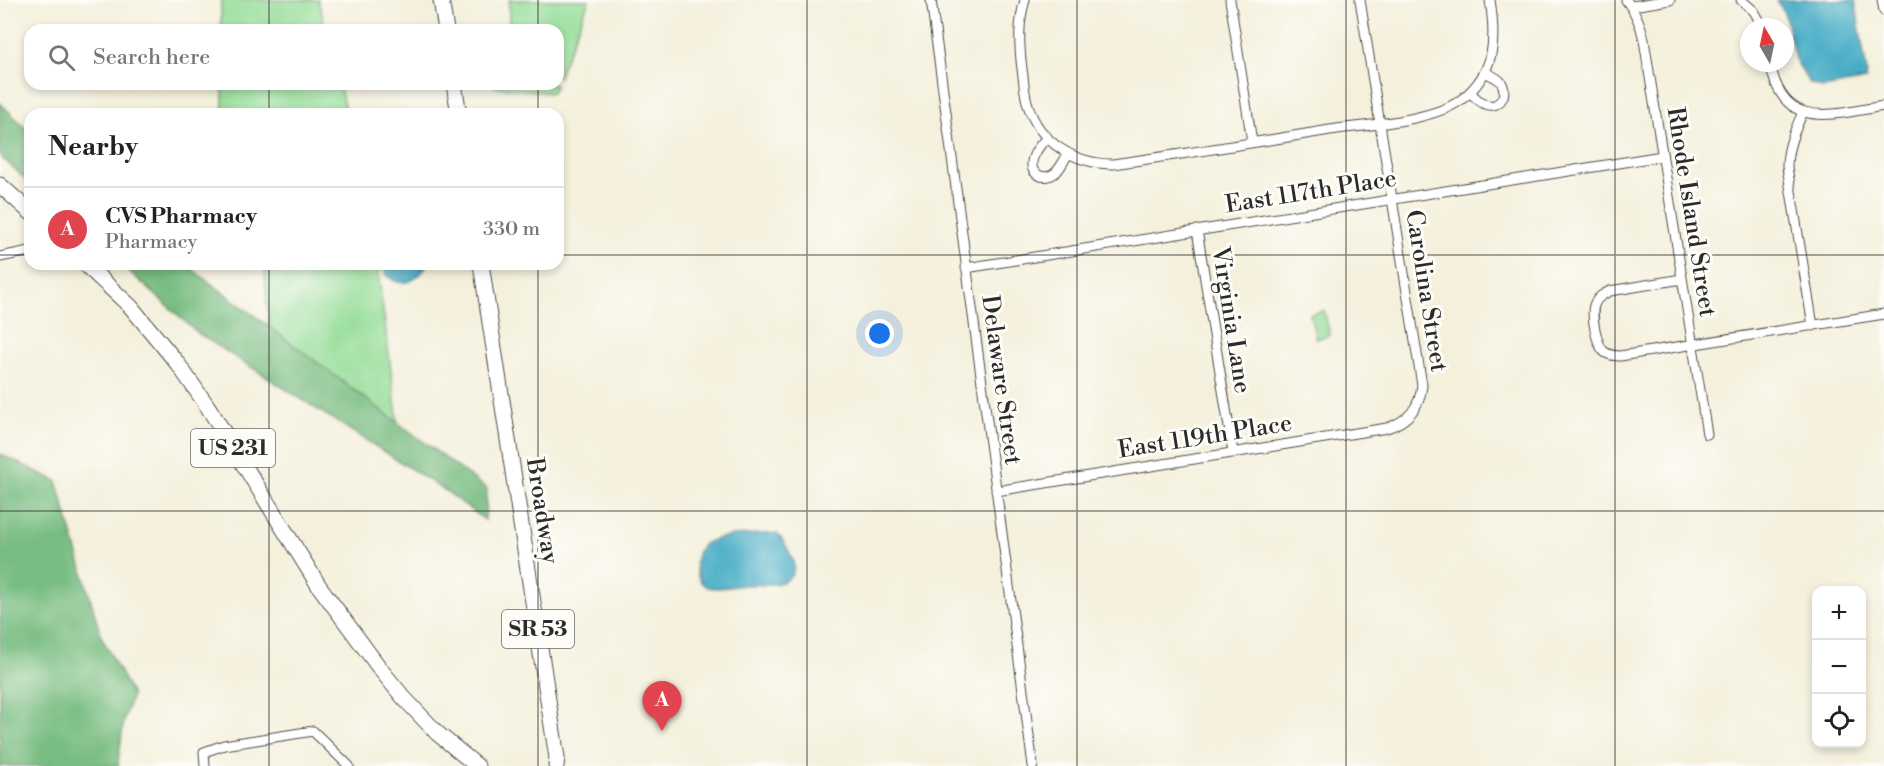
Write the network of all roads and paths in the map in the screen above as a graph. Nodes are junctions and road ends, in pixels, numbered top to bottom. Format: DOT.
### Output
graph roads {
  1 [pos="441,0"];
  2 [pos="931,0"];
  3 [pos="1025,0"];
  4 [pos="1230,0"];
  5 [pos="1360,0"];
  6 [pos="1490,0"];
  7 [pos="1670,0"];
  8 [pos="1741,0"];
  9 [pos="1629,3"];
  10 [pos="1758,18"];
  11 [pos="445,24"];
  12 [pos="1485,72"];
  13 [pos="1772,72"];
  14 [pos="455,90"];
  15 [pos="1470,92"];
  16 [pos="1884,106"];
  17 [pos="458,108"];
  18 [pos="1803,112"];
  19 [pos="1380,123"];
  20 [pos="1047,137"];
  21 [pos="1252,142"];
  22 [pos="1068,154"];
  23 [pos="1662,156"];
  24 [pos="0,184"];
  25 [pos="1391,199"];
  26 [pos="24,206"];
  27 [pos="1197,230"];
  28 [pos="24,251"];
  29 [pos="0,257"];
  30 [pos="966,268"];
  31 [pos="91,270"];
  32 [pos="482,270"];
  33 [pos="1682,279"];
  34 [pos="1884,314"];
  35 [pos="1813,326"];
  36 [pos="1693,345"];
  37 [pos="1414,410"];
  38 [pos="1707,434"];
  39 [pos="1233,452"];
  40 [pos="996,490"];
  41 [pos="206,766"];
  42 [pos="349,766"];
  43 [pos="477,766"];
  44 [pos="556,766"];
  45 [pos="1033,766"];
  1 -- 11 [label="main road"];
  2 -- 30 [label="street, Delaware Street"];
  3 -- 20 [label="street"];
  4 -- 21 [label="street"];
  5 -- 19 [label="street, Carolina Street"];
  6 -- 12 [label="street"];
  7 -- 9 [label="street"];
  8 -- 10 [label="street"];
  9 -- 23 [label="street, Rhode Island Street"];
  12 -- 15 [label="street"];
  12 -- 15 [label="street"];
  13 -- 18 [label="street"];
  14 -- 17 [label="main road"];
  15 -- 19 [label="street"];
  16 -- 18 [label="street"];
  18 -- 35 [label="street"];
  19 -- 21 [label="street"];
  19 -- 25 [label="street, Carolina Street"];
  20 -- 22 [label="street"];
  20 -- 22 [label="street"];
  21 -- 22 [label="street"];
  23 -- 25 [label="street, East 117th Place"];
  23 -- 33 [label="street, Rhode Island Street"];
  24 -- 26 [label="main road"];
  25 -- 27 [label="street, East 117th Place"];
  25 -- 37 [label="street, Carolina Street"];
  27 -- 30 [label="street, East 117th Place"];
  27 -- 39 [label="street, Virginia Lane"];
  28 -- 29 [label="street"];
  30 -- 40 [label="street, Delaware Street"];
  31 -- 43 [label="main road, US 231"];
  32 -- 44 [label="main road, Broadway / SR 53"];
  33 -- 36 [label="street, Rhode Island Street"];
  33 -- 36 [label="street"];
  34 -- 35 [label="street"];
  35 -- 36 [label="street"];
  36 -- 38 [label="street, Rhode Island Street"];
  37 -- 39 [label="street, East 119th Place"];
  39 -- 40 [label="street, East 119th Place"];
  40 -- 45 [label="street, Delaware Street"];
  41 -- 42 [label="street"];
}
